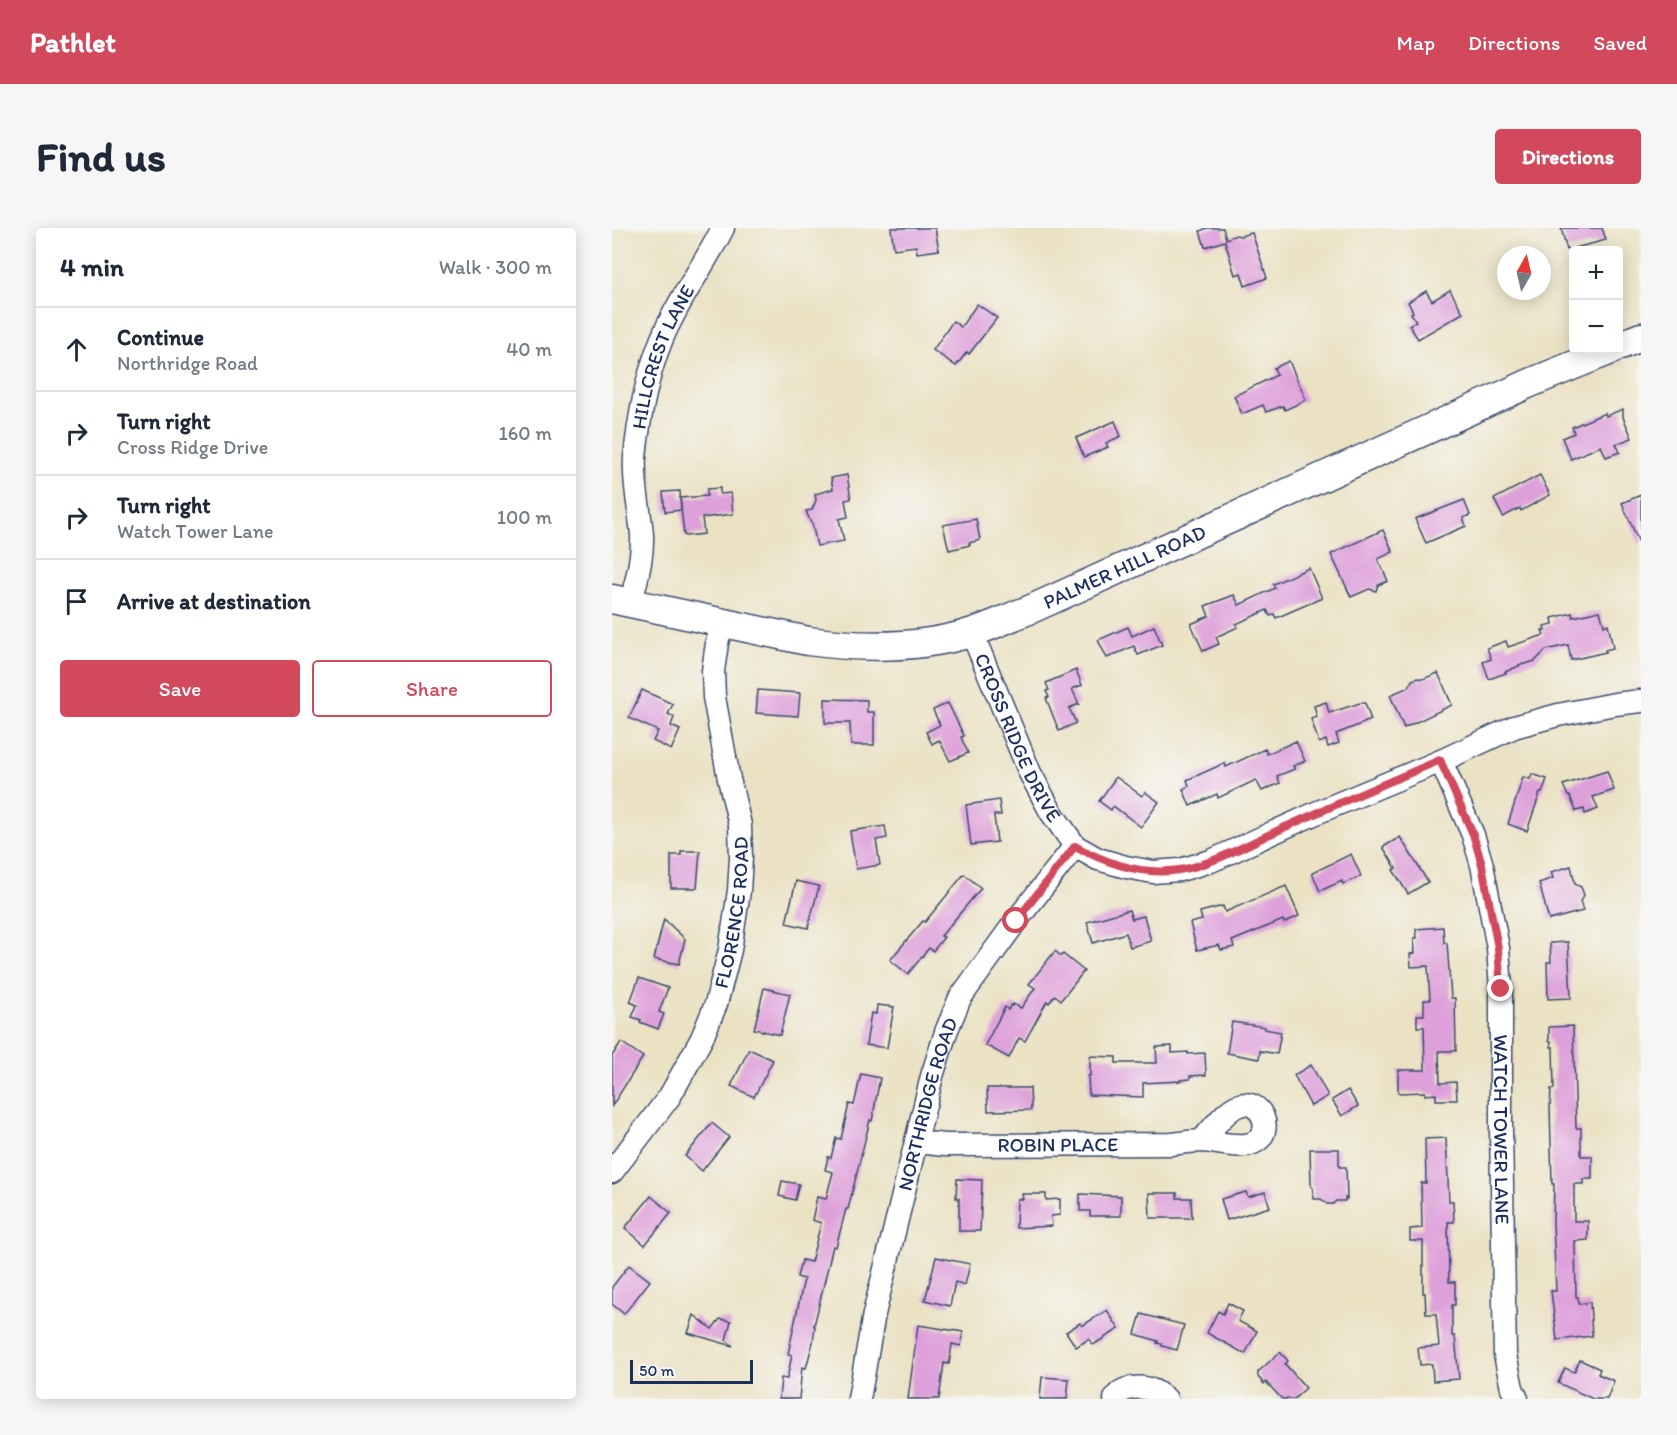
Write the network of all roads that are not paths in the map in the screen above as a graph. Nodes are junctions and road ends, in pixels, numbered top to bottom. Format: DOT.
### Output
graph roads {
  1 [pos="723,228"];
  2 [pos="1601,354"];
  3 [pos="622,601"];
  4 [pos="722,623"];
  5 [pos="972,633"];
  6 [pos="1641,701"];
  7 [pos="1440,760"];
  8 [pos="1075,846"];
  9 [pos="1201,1141"];
  10 [pos="916,1142"];
  11 [pos="612,1172"];
  12 [pos="859,1399"];
  13 [pos="1115,1399"];
  14 [pos="1166,1399"];
  15 [pos="1517,1399"];
  1 -- 3 [label="street, HILLCREST LANE"];
  2 -- 5 [label="main road, PALMER HILL ROAD"];
  3 -- 4 [label="main road, PALMER HILL ROAD"];
  4 -- 5 [label="main road, PALMER HILL ROAD"];
  4 -- 11 [label="street, FLORENCE ROAD"];
  5 -- 8 [label="street, CROSS RIDGE DRIVE"];
  6 -- 7 [label="street, CROSS RIDGE DRIVE"];
  7 -- 8 [label="street, CROSS RIDGE DRIVE"];
  7 -- 15 [label="street, WATCH TOWER LANE"];
  8 -- 10 [label="street, NORTHRIDGE ROAD"];
  9 -- 10 [label="street, ROBIN PLACE"];
  10 -- 12 [label="street, NORTHRIDGE ROAD"];
  13 -- 14 [label="street"];
}
